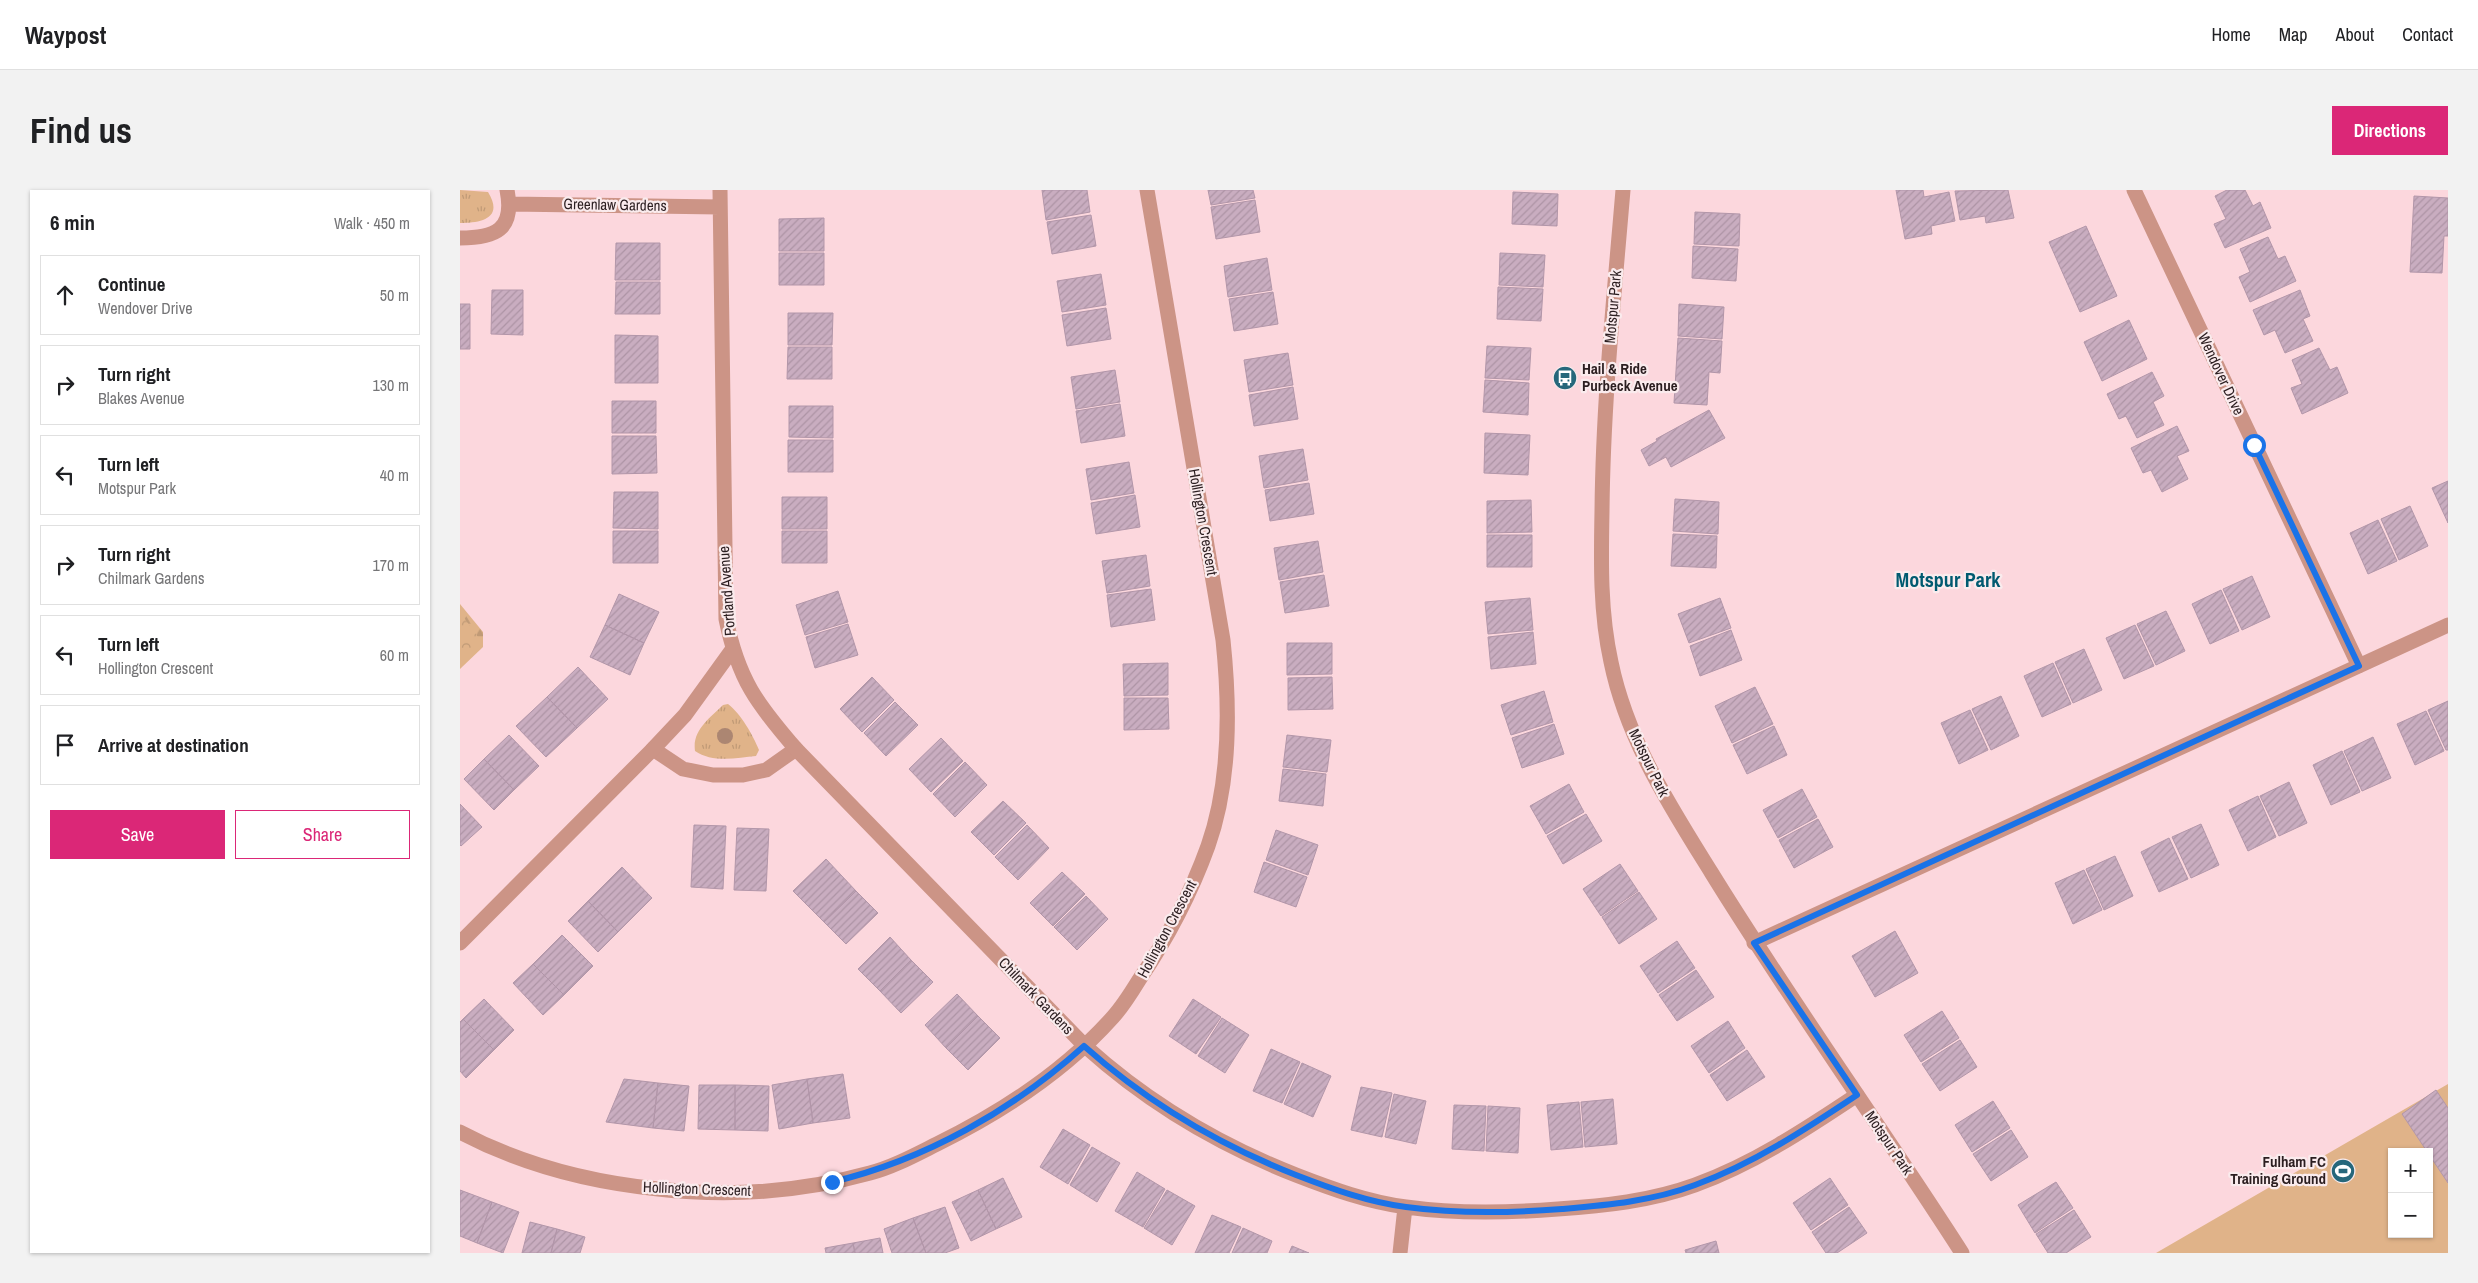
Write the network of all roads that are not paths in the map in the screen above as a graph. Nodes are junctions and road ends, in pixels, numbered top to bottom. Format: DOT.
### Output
graph roads {
  1 [pos="720,190"];
  2 [pos="1147,190"];
  3 [pos="1623,190"];
  4 [pos="2134,190"];
  5 [pos="508,197"];
  6 [pos="720,207"];
  7 [pos="460,238"];
  8 [pos="2448,625"];
  9 [pos="732,650"];
  10 [pos="2359,666"];
  11 [pos="796,749"];
  12 [pos="653,750"];
  13 [pos="460,943"];
  14 [pos="1754,943"];
  15 [pos="1084,1046"];
  16 [pos="1857,1095"];
  17 [pos="460,1132"];
  18 [pos="1405,1207"];
  19 [pos="1400,1253"];
  20 [pos="1962,1253"];
  1 -- 6 [label="street, Portland Avenue"];
  2 -- 15 [label="street, Hollington Crescent"];
  3 -- 14 [label="street, Motspur Park"];
  4 -- 10 [label="street, Wendover Drive"];
  5 -- 6 [label="street, Greenlaw Gardens"];
  5 -- 7 [label="street, Greenlaw Gardens"];
  6 -- 9 [label="street, Portland Avenue"];
  8 -- 10 [label="street"];
  9 -- 11 [label="street, Chilmark Gardens"];
  9 -- 12 [label="street, Portland Avenue"];
  10 -- 14 [label="street"];
  11 -- 12 [label="street"];
  11 -- 15 [label="street, Chilmark Gardens"];
  12 -- 13 [label="street, Portland Avenue"];
  14 -- 16 [label="street, Motspur Park"];
  15 -- 17 [label="street, Hollington Crescent"];
  15 -- 18 [label="street, Chilmark Gardens"];
  16 -- 18 [label="street, Chilmark Gardens"];
  16 -- 20 [label="street, Motspur Park"];
  18 -- 19 [label="street"];
}
